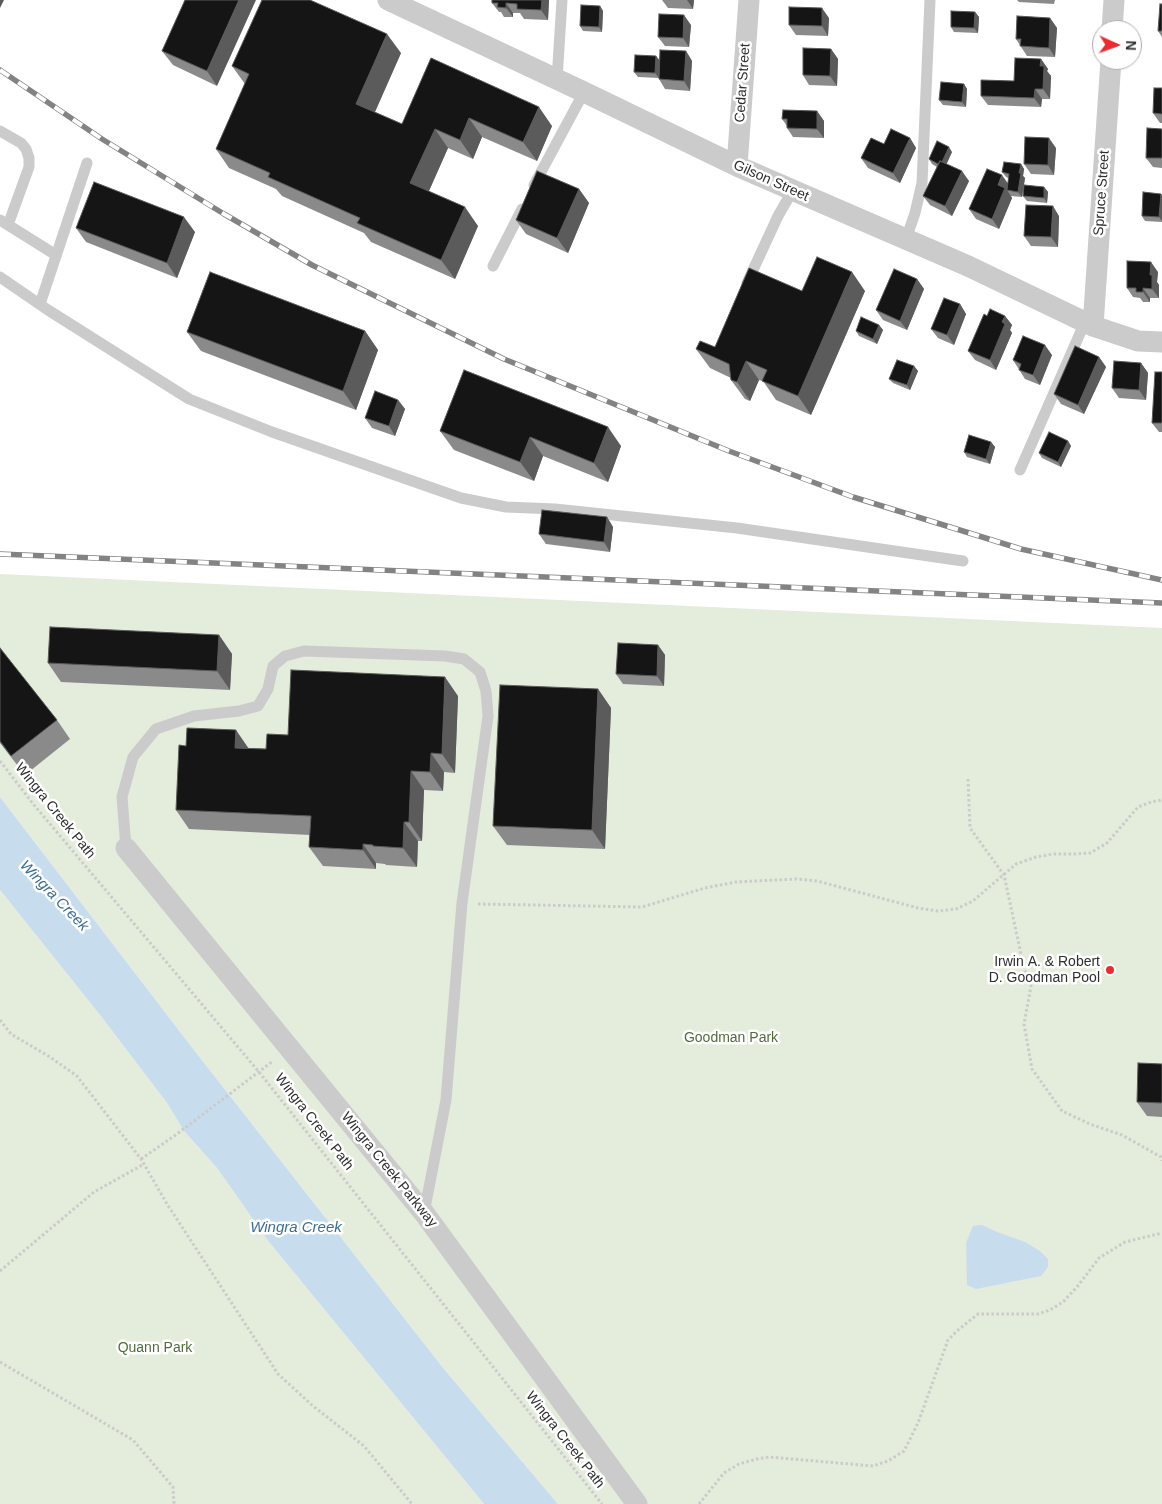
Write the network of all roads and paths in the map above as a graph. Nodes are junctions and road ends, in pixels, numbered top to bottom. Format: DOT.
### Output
graph roads {
  1 [pos="388,0"];
  2 [pos="562,0"];
  3 [pos="749,0"];
  4 [pos="930,0"];
  5 [pos="1114,0"];
  6 [pos="1113,20"];
  7 [pos="1110,70"];
  8 [pos="557,80"];
  9 [pos="584,92"];
  10 [pos="0,130"];
  11 [pos="87,163"];
  12 [pos="737,166"];
  13 [pos="793,190"];
  14 [pos="4,222"];
  15 [pos="906,239"];
  16 [pos="56,255"];
  17 [pos="494,266"];
  18 [pos="0,277"];
  19 [pos="742,294"];
  20 [pos="40,304"];
  21 [pos="1089,324"];
  22 [pos="1162,342"];
  23 [pos="1020,470"];
  24 [pos="963,561"];
  25 [pos="0,761"];
  26 [pos="968,779"];
  27 [pos="1162,800"];
  28 [pos="126,848"];
  29 [pos="1004,875"];
  30 [pos="462,903"];
  31 [pos="0,1020"];
  32 [pos="290,1049"];
  33 [pos="259,1072"];
  34 [pos="141,1159"];
  35 [pos="1162,1161"];
  36 [pos="144,1164"];
  37 [pos="424,1213"];
  38 [pos="1162,1233"];
  39 [pos="0,1271"];
  40 [pos="0,1362"];
  41 [pos="174,1504"];
  42 [pos="412,1504"];
  43 [pos="602,1504"];
  44 [pos="637,1504"];
  45 [pos="699,1504"];
  1 -- 8 [label="street, Gilson Street"];
  2 -- 8 [label="lane"];
  3 -- 12 [label="street, Cedar Street"];
  4 -- 15 [label="lane"];
  5 -- 6 [label="street"];
  7 -- 21 [label="street, Spruce Street"];
  8 -- 9 [label="street, Gilson Street"];
  9 -- 12 [label="street, Gilson Street"];
  9 -- 17 [label="lane"];
  10 -- 14 [label="lane"];
  11 -- 16 [label="lane"];
  12 -- 13 [label="street, Gilson Street"];
  13 -- 15 [label="street, Gilson Street"];
  13 -- 19 [label="lane"];
  14 -- 16 [label="lane"];
  15 -- 21 [label="street, Gilson Street"];
  16 -- 20 [label="lane"];
  18 -- 20 [label="lane"];
  20 -- 24 [label="lane"];
  21 -- 22 [label="street, Gilson Street"];
  21 -- 23 [label="lane"];
  25 -- 33 [label="path, Wingra Creek Path"];
  26 -- 29 [label="path"];
  27 -- 29 [label="path"];
  28 -- 30 [label="lane"];
  28 -- 32 [label="street, Wingra Creek Parkway"];
  29 -- 30 [label="path"];
  29 -- 35 [label="path"];
  30 -- 37 [label="lane"];
  31 -- 34 [label="path"];
  32 -- 33 [label="path"];
  32 -- 37 [label="street, Wingra Creek Parkway"];
  33 -- 34 [label="path"];
  33 -- 43 [label="path, Wingra Creek Path"];
  34 -- 36 [label="path"];
  36 -- 39 [label="path"];
  36 -- 42 [label="path"];
  37 -- 44 [label="street, Wingra Creek Parkway"];
  38 -- 45 [label="path"];
  40 -- 41 [label="path"];
}
